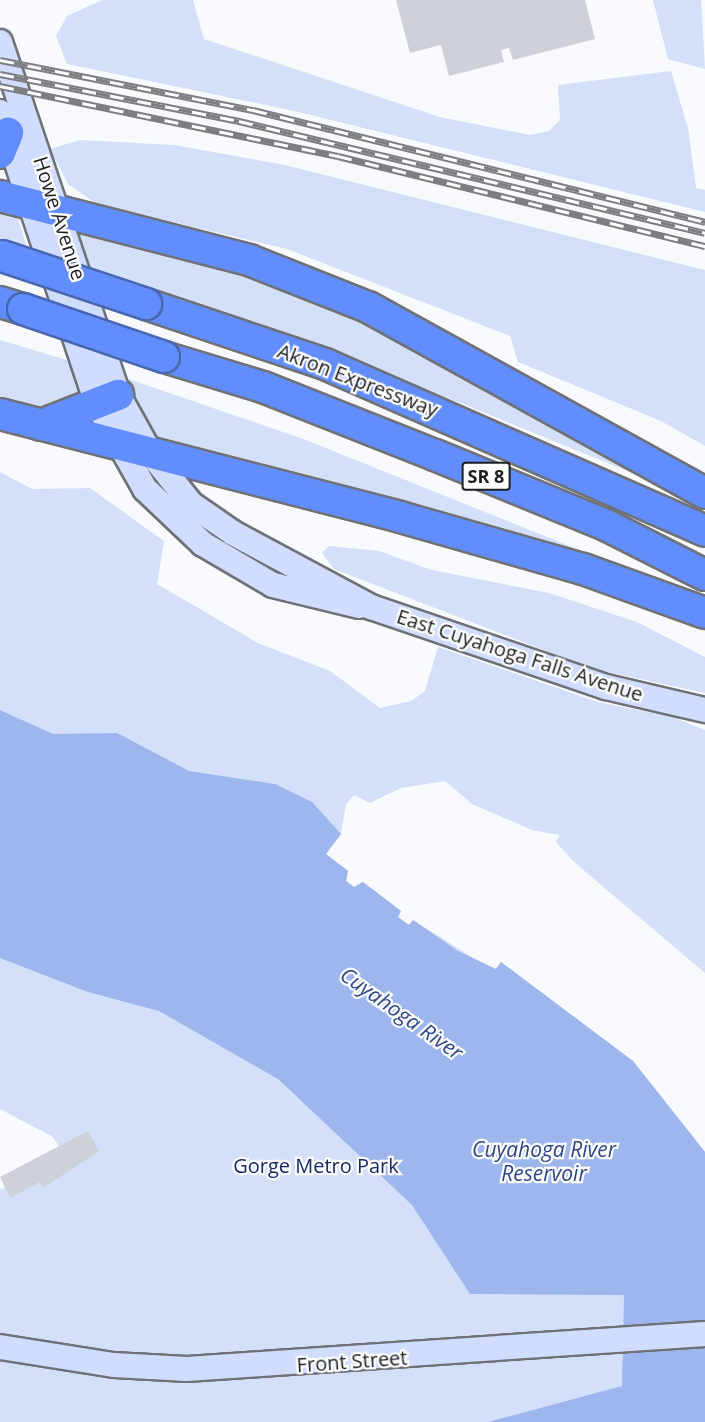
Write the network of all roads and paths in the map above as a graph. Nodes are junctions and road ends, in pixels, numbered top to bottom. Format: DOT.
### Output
graph roads {
  1 [pos="0,42"];
  2 [pos="3,133"];
  3 [pos="0,196"];
  4 [pos="46,208"];
  5 [pos="1,256"];
  6 [pos="12,305"];
  7 [pos="107,399"];
  8 [pos="0,414"];
  9 [pos="41,425"];
  10 [pos="135,445"];
  11 [pos="705,493"];
  12 [pos="705,531"];
  13 [pos="705,574"];
  14 [pos="370,607"];
  15 [pos="705,613"];
  16 [pos="705,710"];
  17 [pos="705,1334"];
  18 [pos="0,1347"];
  1 -- 4 [label="street, Howe Avenue"];
  2 -- 4 [label="street, Howe Avenue"];
  3 -- 4 [label="highway"];
  4 -- 7 [label="street, Howe Avenue"];
  4 -- 11 [label="highway"];
  5 -- 12 [label="highway, Akron Expressway / SR 8, bridge"];
  6 -- 13 [label="highway, Akron Expressway / SR 8, bridge"];
  7 -- 9 [label="highway"];
  7 -- 10 [label="street, Howe Avenue"];
  8 -- 9 [label="highway"];
  9 -- 10 [label="highway"];
  10 -- 14 [label="street, East Cuyahoga Falls Avenue"];
  10 -- 14 [label="street, East Cuyahoga Falls Avenue"];
  10 -- 15 [label="highway"];
  14 -- 16 [label="street, East Cuyahoga Falls Avenue"];
  17 -- 18 [label="street, Front Street"];
}
